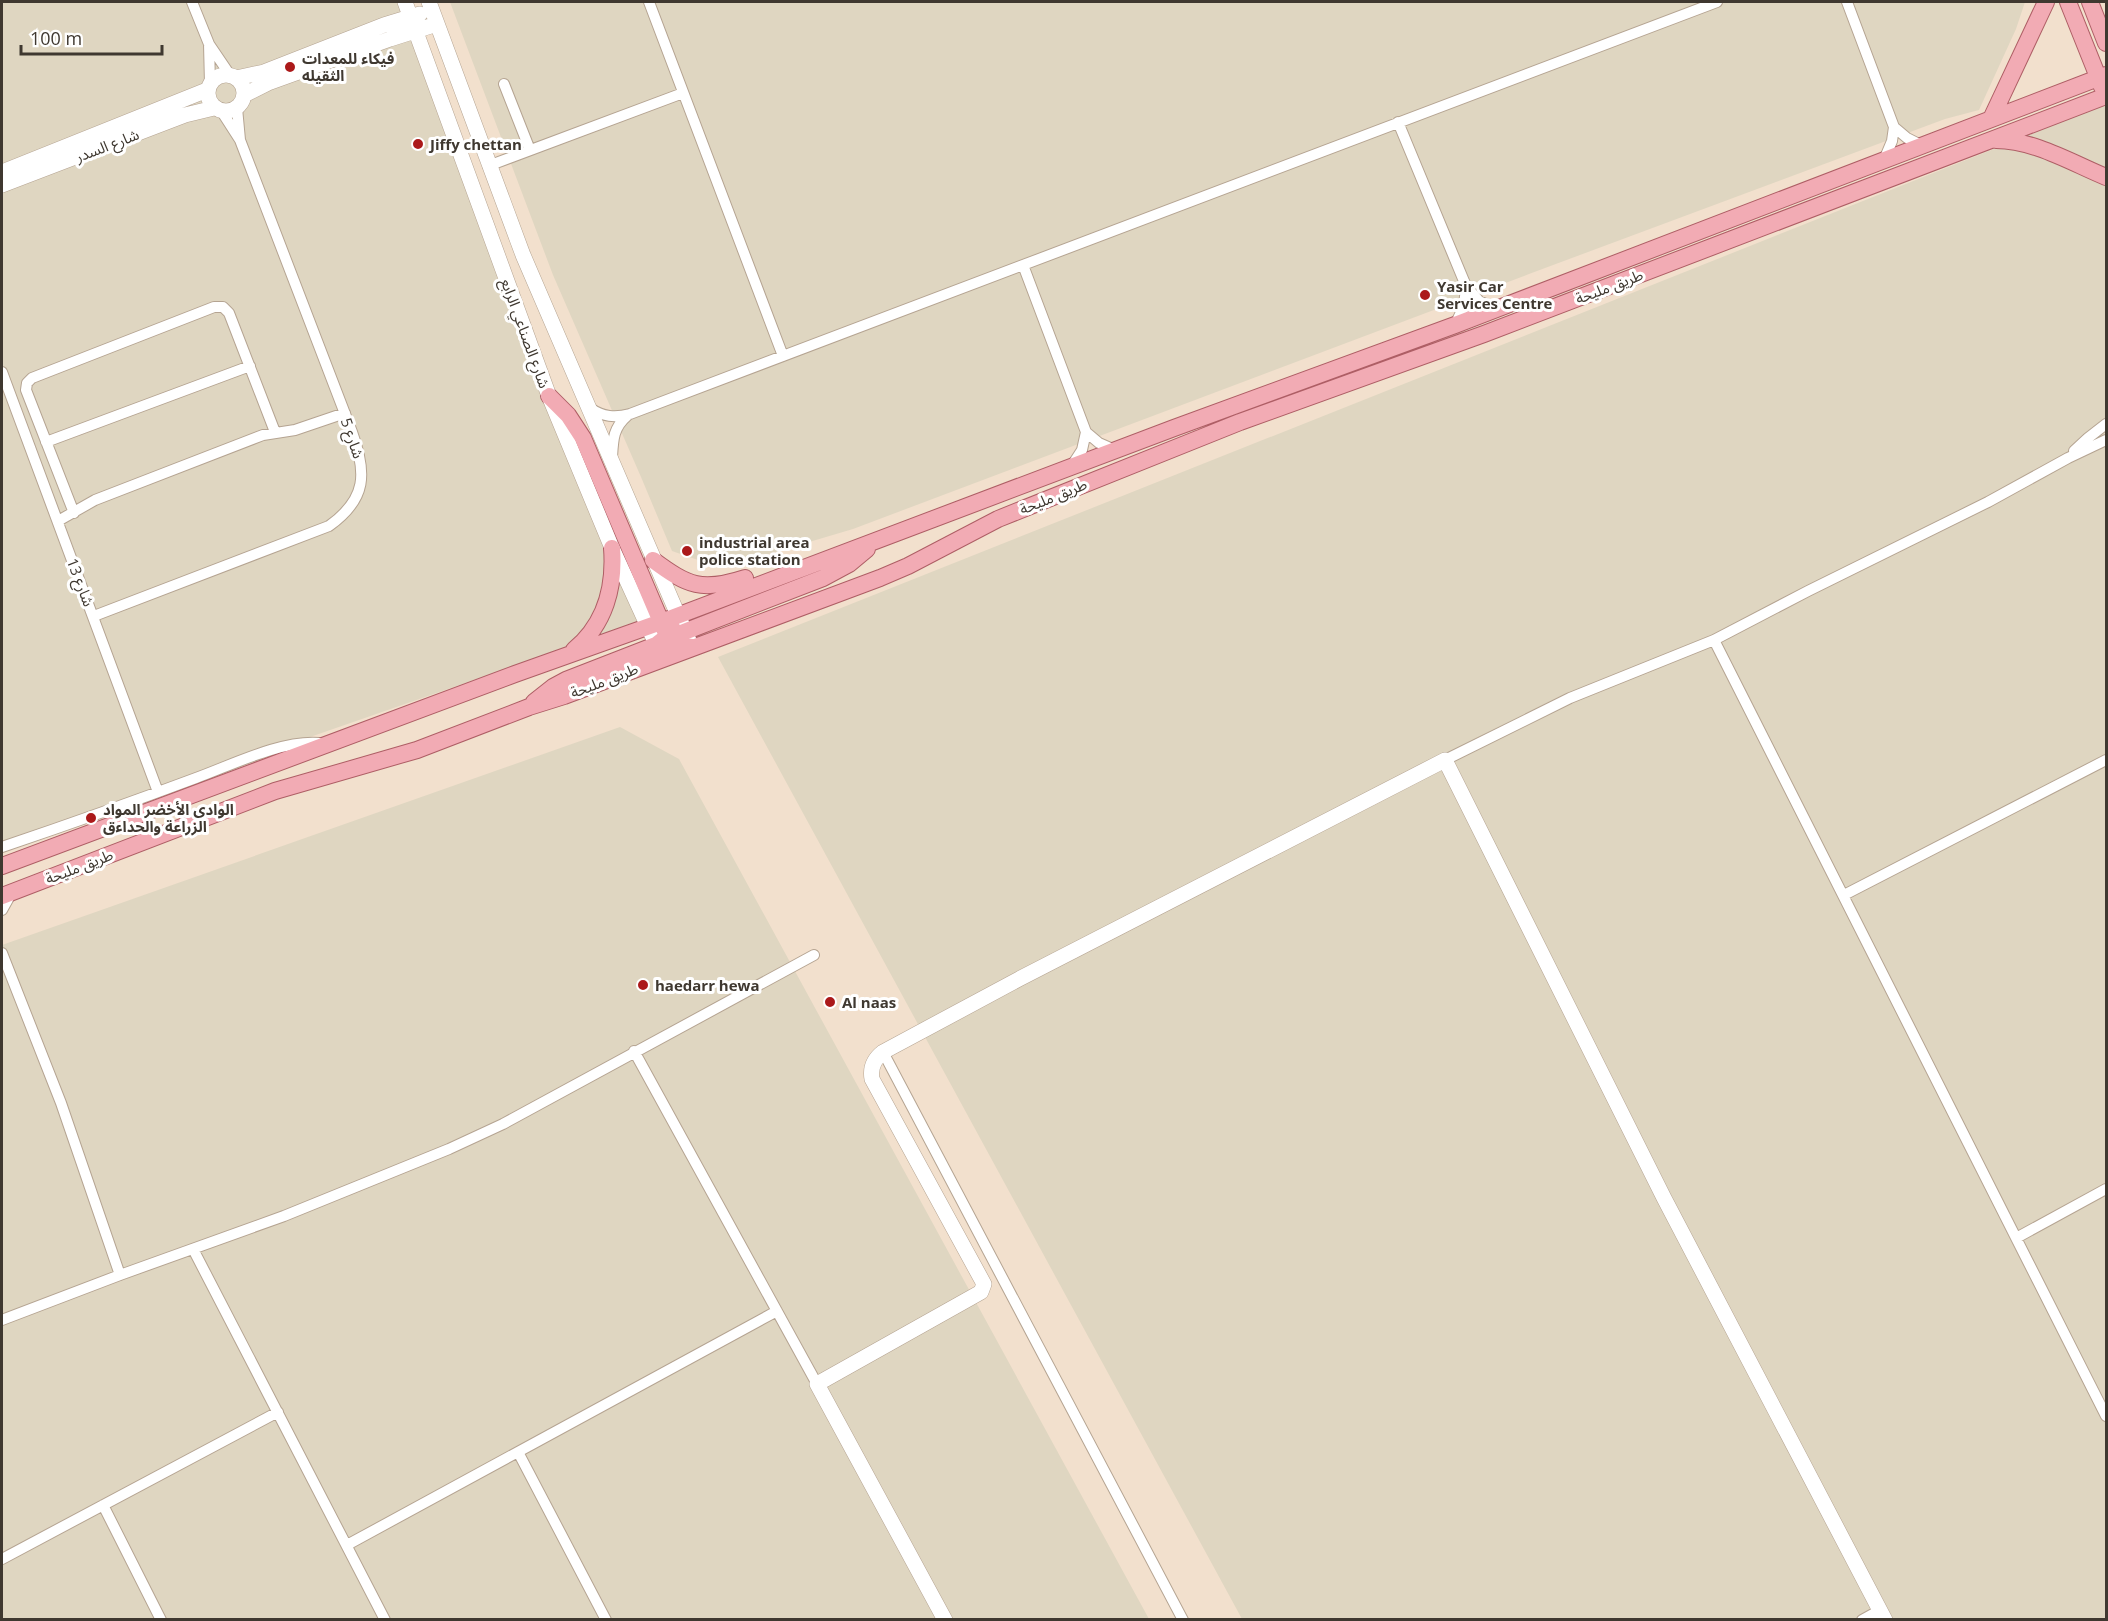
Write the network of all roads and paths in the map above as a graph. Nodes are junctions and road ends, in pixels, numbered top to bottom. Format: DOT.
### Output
graph roads {
  1 [pos="192,2"];
  2 [pos="397,2"];
  3 [pos="405,2"];
  4 [pos="649,2"];
  5 [pos="1718,2"];
  6 [pos="1846,2"];
  7 [pos="2046,2"];
  8 [pos="2068,2"];
  9 [pos="2090,2"];
  10 [pos="432,12"];
  11 [pos="413,24"];
  12 [pos="384,26"];
  13 [pos="2106,43"];
  14 [pos="209,44"];
  15 [pos="233,76"];
  16 [pos="2102,76"];
  17 [pos="504,84"];
  18 [pos="208,87"];
  19 [pos="683,93"];
  20 [pos="2106,97"];
  21 [pos="241,101"];
  22 [pos="218,110"];
  23 [pos="1991,119"];
  24 [pos="1398,122"];
  25 [pos="1894,127"];
  26 [pos="240,140"];
  27 [pos="1986,141"];
  28 [pos="1923,146"];
  29 [pos="530,150"];
  30 [pos="1883,161"];
  31 [pos="488,166"];
  32 [pos="2,172"];
  33 [pos="2106,177"];
  34 [pos="2,185"];
  35 [pos="1784,198"];
  36 [pos="1777,222"];
  37 [pos="1023,265"];
  38 [pos="1466,286"];
  39 [pos="1496,309"];
  40 [pos="1455,325"];
  41 [pos="783,356"];
  42 [pos="250,366"];
  43 [pos="2,372"];
  44 [pos="549,396"];
  45 [pos="590,408"];
  46 [pos="345,413"];
  47 [pos="630,414"];
  48 [pos="2106,424"];
  49 [pos="275,432"];
  50 [pos="1086,432"];
  51 [pos="2106,440"];
  52 [pos="46,442"];
  53 [pos="1115,450"];
  54 [pos="2068,458"];
  55 [pos="612,460"];
  56 [pos="1071,466"];
  57 [pos="74,513"];
  58 [pos="58,521"];
  59 [pos="879,539"];
  60 [pos="612,548"];
  61 [pos="652,560"];
  62 [pos="784,574"];
  63 [pos="677,615"];
  64 [pos="94,616"];
  65 [pos="669,640"];
  66 [pos="1714,640"];
  67 [pos="568,655"];
  68 [pos="328,744"];
  69 [pos="1445,760"];
  70 [pos="2106,760"];
  71 [pos="158,792"];
  72 [pos="2,847"];
  73 [pos="2,866"];
  74 [pos="7,894"];
  75 [pos="1844,895"];
  76 [pos="2,910"];
  77 [pos="2,953"];
  78 [pos="814,955"];
  79 [pos="634,1052"];
  80 [pos="883,1052"];
  81 [pos="2106,1189"];
  82 [pos="2018,1237"];
  83 [pos="193,1249"];
  84 [pos="120,1275"];
  85 [pos="777,1311"];
  86 [pos="2,1320"];
  87 [pos="816,1384"];
  88 [pos="278,1412"];
  89 [pos="2106,1416"];
  90 [pos="518,1452"];
  91 [pos="103,1505"];
  92 [pos="347,1545"];
  93 [pos="2,1559"];
  94 [pos="1882,1615"];
  95 [pos="161,1620"];
  96 [pos="385,1620"];
  97 [pos="606,1620"];
  98 [pos="945,1620"];
  99 [pos="1183,1620"];
  100 [pos="1862,1620"];
  1 -- 14 [label="street"];
  2 -- 12 [label="main road"];
  3 -- 11 [label="main road, شارع الصناعي الرابع"];
  4 -- 19 [label="street"];
  5 -- 24 [label="street"];
  6 -- 25 [label="street"];
  7 -- 23 [label="main road"];
  8 -- 16 [label="main road"];
  9 -- 13 [label="main road"];
  10 -- 11 [label="main road"];
  10 -- 31 [label="main road, شارع الصناعي الرابع"];
  11 -- 12 [label="main road"];
  11 -- 21 [label="main road"];
  11 -- 44 [label="main road, شارع الصناعي الرابع"];
  12 -- 15 [label="main road"];
  14 -- 15 [label="street"];
  14 -- 18 [label="street"];
  15 -- 18 [label="main road"];
  15 -- 21 [label="main road"];
  16 -- 20 [label="main road"];
  16 -- 23 [label="main road, طريق مليحة"];
  17 -- 29 [label="street"];
  18 -- 22 [label="main road"];
  18 -- 32 [label="main road, شارع السدر"];
  19 -- 29 [label="street"];
  19 -- 41 [label="street"];
  20 -- 27 [label="main road, طريق مليحة"];
  21 -- 22 [label="main road"];
  21 -- 26 [label="street, شارع 5"];
  22 -- 26 [label="street, شارع 5"];
  22 -- 34 [label="main road, شارع السدر"];
  23 -- 28 [label="main road, طريق مليحة"];
  24 -- 37 [label="street"];
  24 -- 38 [label="street"];
  25 -- 28 [label="street"];
  25 -- 30 [label="street"];
  26 -- 46 [label="street, شارع 5"];
  27 -- 33 [label="main road"];
  27 -- 36 [label="main road, طريق مليحة"];
  28 -- 30 [label="main road, طريق مليحة"];
  29 -- 31 [label="street"];
  30 -- 35 [label="main road, طريق مليحة"];
  31 -- 45 [label="main road, شارع الصناعي الرابع"];
  35 -- 36 [label="main road"];
  35 -- 39 [label="main road, طريق مليحة"];
  36 -- 65 [label="main road, طريق مليحة"];
  37 -- 41 [label="street"];
  37 -- 50 [label="street"];
  38 -- 39 [label="street"];
  38 -- 40 [label="street"];
  39 -- 40 [label="main road, طريق مليحة"];
  40 -- 53 [label="main road, طريق مليحة"];
  41 -- 47 [label="street"];
  42 -- 49 [label="street"];
  42 -- 52 [label="street"];
  42 -- 52 [label="street"];
  43 -- 58 [label="street, شارع 13"];
  44 -- 60 [label="main road, شارع الصناعي الرابع"];
  44 -- 65 [label="main road"];
  45 -- 47 [label="street"];
  45 -- 55 [label="main road, شارع الصناعي الرابع"];
  46 -- 49 [label="street"];
  46 -- 64 [label="street, شارع 5"];
  47 -- 55 [label="street"];
  48 -- 54 [label="street"];
  49 -- 57 [label="street"];
  50 -- 53 [label="street"];
  50 -- 56 [label="street"];
  51 -- 54 [label="street"];
  52 -- 57 [label="street"];
  53 -- 56 [label="main road, طريق مليحة"];
  54 -- 66 [label="street"];
  55 -- 61 [label="main road, شارع الصناعي الرابع"];
  56 -- 59 [label="main road, طريق مليحة"];
  57 -- 58 [label="street"];
  58 -- 64 [label="street, شارع 13"];
  59 -- 62 [label="main road, طريق مليحة"];
  59 -- 65 [label="main road"];
  60 -- 65 [label="main road, شارع الصناعي الرابع"];
  60 -- 67 [label="main road"];
  61 -- 62 [label="main road"];
  61 -- 63 [label="main road, شارع الصناعي الرابع"];
  62 -- 63 [label="main road, طريق مليحة"];
  63 -- 65 [label="main road, طريق مليحة"];
  64 -- 71 [label="street, شارع 13"];
  65 -- 67 [label="main road, طريق مليحة"];
  65 -- 74 [label="main road, طريق مليحة"];
  66 -- 69 [label="street"];
  66 -- 75 [label="street"];
  67 -- 68 [label="main road, طريق مليحة"];
  68 -- 71 [label="street"];
  68 -- 73 [label="main road, طريق مليحة"];
  69 -- 80 [label="main road"];
  69 -- 94 [label="main road"];
  70 -- 75 [label="street"];
  71 -- 72 [label="street"];
  74 -- 76 [label="street"];
  75 -- 82 [label="street"];
  77 -- 84 [label="street"];
  78 -- 79 [label="street"];
  79 -- 83 [label="street"];
  79 -- 85 [label="street"];
  80 -- 87 [label="main road"];
  80 -- 99 [label="street"];
  81 -- 82 [label="street"];
  82 -- 89 [label="street"];
  83 -- 84 [label="street"];
  83 -- 88 [label="street"];
  84 -- 86 [label="street"];
  85 -- 87 [label="street"];
  85 -- 90 [label="street"];
  87 -- 98 [label="main road"];
  88 -- 91 [label="street"];
  88 -- 92 [label="street"];
  90 -- 92 [label="street"];
  90 -- 97 [label="street"];
  91 -- 93 [label="street"];
  91 -- 95 [label="street"];
  92 -- 96 [label="street"];
  94 -- 100 [label="street"];
}
